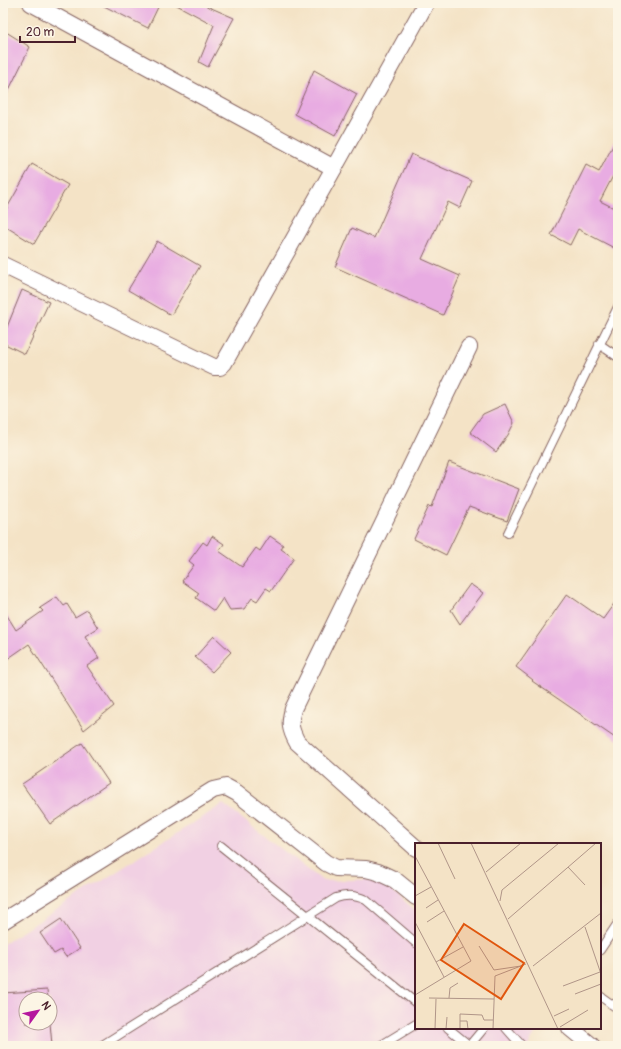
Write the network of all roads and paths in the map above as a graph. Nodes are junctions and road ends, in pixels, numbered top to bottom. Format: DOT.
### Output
graph roads {
  1 [pos="31,3"];
  2 [pos="426,3"];
  3 [pos="334,168"];
  4 [pos="3,266"];
  5 [pos="618,307"];
  6 [pos="599,344"];
  7 [pos="469,347"];
  8 [pos="618,357"];
  9 [pos="508,533"];
  10 [pos="220,846"];
  11 [pos="415,847"];
  12 [pos="415,896"];
  13 [pos="307,916"];
  14 [pos="3,921"];
  15 [pos="618,923"];
  16 [pos="415,941"];
  17 [pos="601,948"];
  18 [pos="601,997"];
  19 [pos="415,1002"];
  20 [pos="618,1007"];
  21 [pos="415,1025"];
  22 [pos="449,1029"];
  23 [pos="483,1029"];
  24 [pos="507,1029"];
  25 [pos="571,1029"];
  26 [pos="101,1046"];
  27 [pos="380,1046"];
  28 [pos="470,1046"];
  29 [pos="522,1046"];
  30 [pos="592,1046"];
  1 -- 3 [label="street"];
  2 -- 3 [label="street"];
  3 -- 4 [label="street"];
  5 -- 6 [label="lane"];
  6 -- 8 [label="lane"];
  6 -- 9 [label="lane"];
  7 -- 11 [label="street"];
  10 -- 13 [label="lane"];
  12 -- 14 [label="street"];
  13 -- 16 [label="lane"];
  13 -- 19 [label="lane"];
  13 -- 26 [label="lane"];
  15 -- 17 [label="lane"];
  18 -- 20 [label="lane"];
  21 -- 27 [label="lane"];
  22 -- 28 [label="lane"];
  23 -- 28 [label="lane"];
  24 -- 29 [label="lane"];
  25 -- 30 [label="street"];
}
